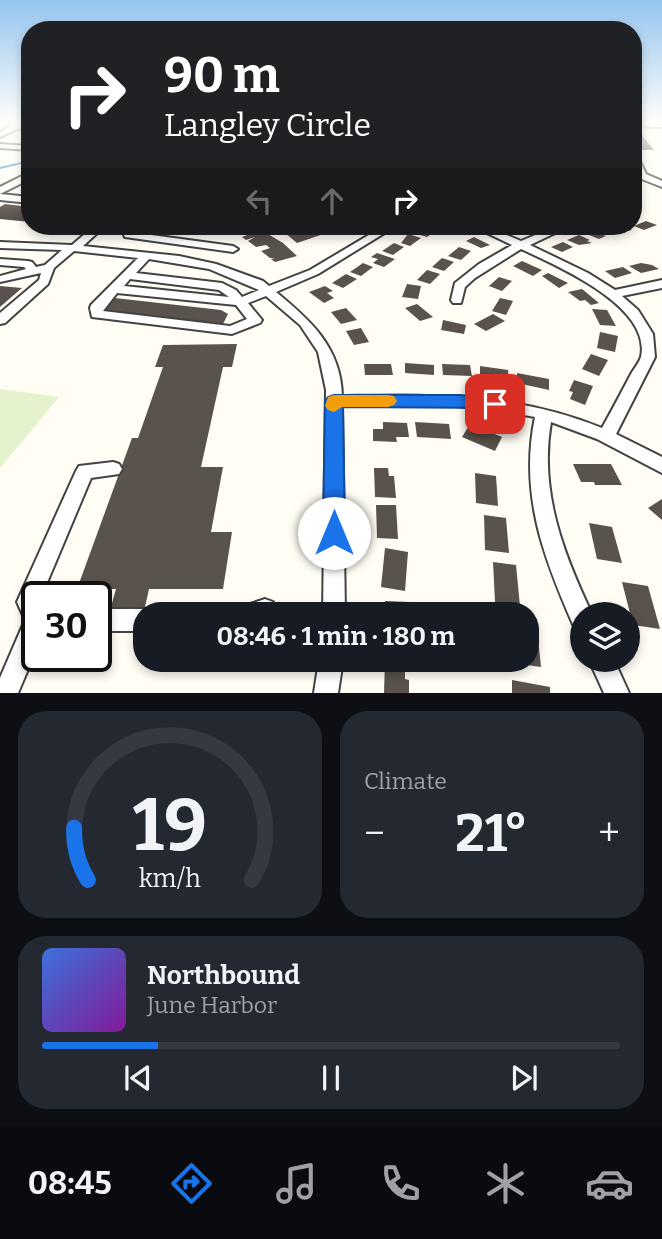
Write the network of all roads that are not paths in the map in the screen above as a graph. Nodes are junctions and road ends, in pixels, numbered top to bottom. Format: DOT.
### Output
graph roads {
  1 [pos="642,176"];
  2 [pos="21,180"];
  3 [pos="662,184"];
  4 [pos="4,189"];
  5 [pos="0,197"];
  6 [pos="21,199"];
  7 [pos="89,235"];
  8 [pos="129,235"];
  9 [pos="376,235"];
  10 [pos="496,235"];
  11 [pos="544,235"];
  12 [pos="0,245"];
  13 [pos="519,246"];
  14 [pos="73,248"];
  15 [pos="233,249"];
  16 [pos="146,256"];
  17 [pos="0,262"];
  18 [pos="49,267"];
  19 [pos="32,270"];
  20 [pos="126,275"];
  21 [pos="3,279"];
  22 [pos="662,285"];
  23 [pos="114,289"];
  24 [pos="268,290"];
  25 [pos="614,294"];
  26 [pos="457,300"];
  27 [pos="240,302"];
  28 [pos="0,320"];
  29 [pos="656,351"];
  30 [pos="334,401"];
  31 [pos="544,414"];
  32 [pos="606,436"];
  33 [pos="662,467"];
  34 [pos="113,469"];
  35 [pos="38,581"];
  36 [pos="334,602"];
  37 [pos="575,602"];
  38 [pos="112,620"];
  39 [pos="133,620"];
  40 [pos="21,657"];
  41 [pos="329,672"];
  42 [pos="607,672"];
  43 [pos="6,693"];
  44 [pos="326,693"];
  45 [pos="617,693"];
  1 -- 3 [label="street"];
  2 -- 4 [label="street"];
  5 -- 6 [label="street"];
  7 -- 14 [label="street"];
  8 -- 15 [label="street"];
  9 -- 24 [label="street"];
  10 -- 13 [label="street"];
  11 -- 13 [label="street"];
  12 -- 14 [label="street"];
  13 -- 25 [label="street"];
  13 -- 26 [label="street"];
  14 -- 16 [label="street"];
  14 -- 18 [label="street"];
  16 -- 20 [label="street"];
  16 -- 24 [label="street"];
  17 -- 19 [label="street"];
  18 -- 19 [label="street"];
  18 -- 28 [label="street"];
  19 -- 21 [label="street"];
  20 -- 23 [label="street"];
  20 -- 27 [label="street"];
  22 -- 25 [label="street"];
  23 -- 27 [label="street"];
  23 -- 27 [label="street"];
  24 -- 27 [label="street"];
  24 -- 30 [label="street"];
  25 -- 29 [label="street"];
  29 -- 32 [label="street"];
  30 -- 31 [label="street"];
  30 -- 36 [label="street"];
  31 -- 32 [label="street"];
  31 -- 37 [label="street"];
  32 -- 33 [label="street"];
  34 -- 35 [label="street"];
  38 -- 39 [label="street"];
  40 -- 43 [label="street"];
  41 -- 44 [label="street"];
  42 -- 45 [label="street"];
}
